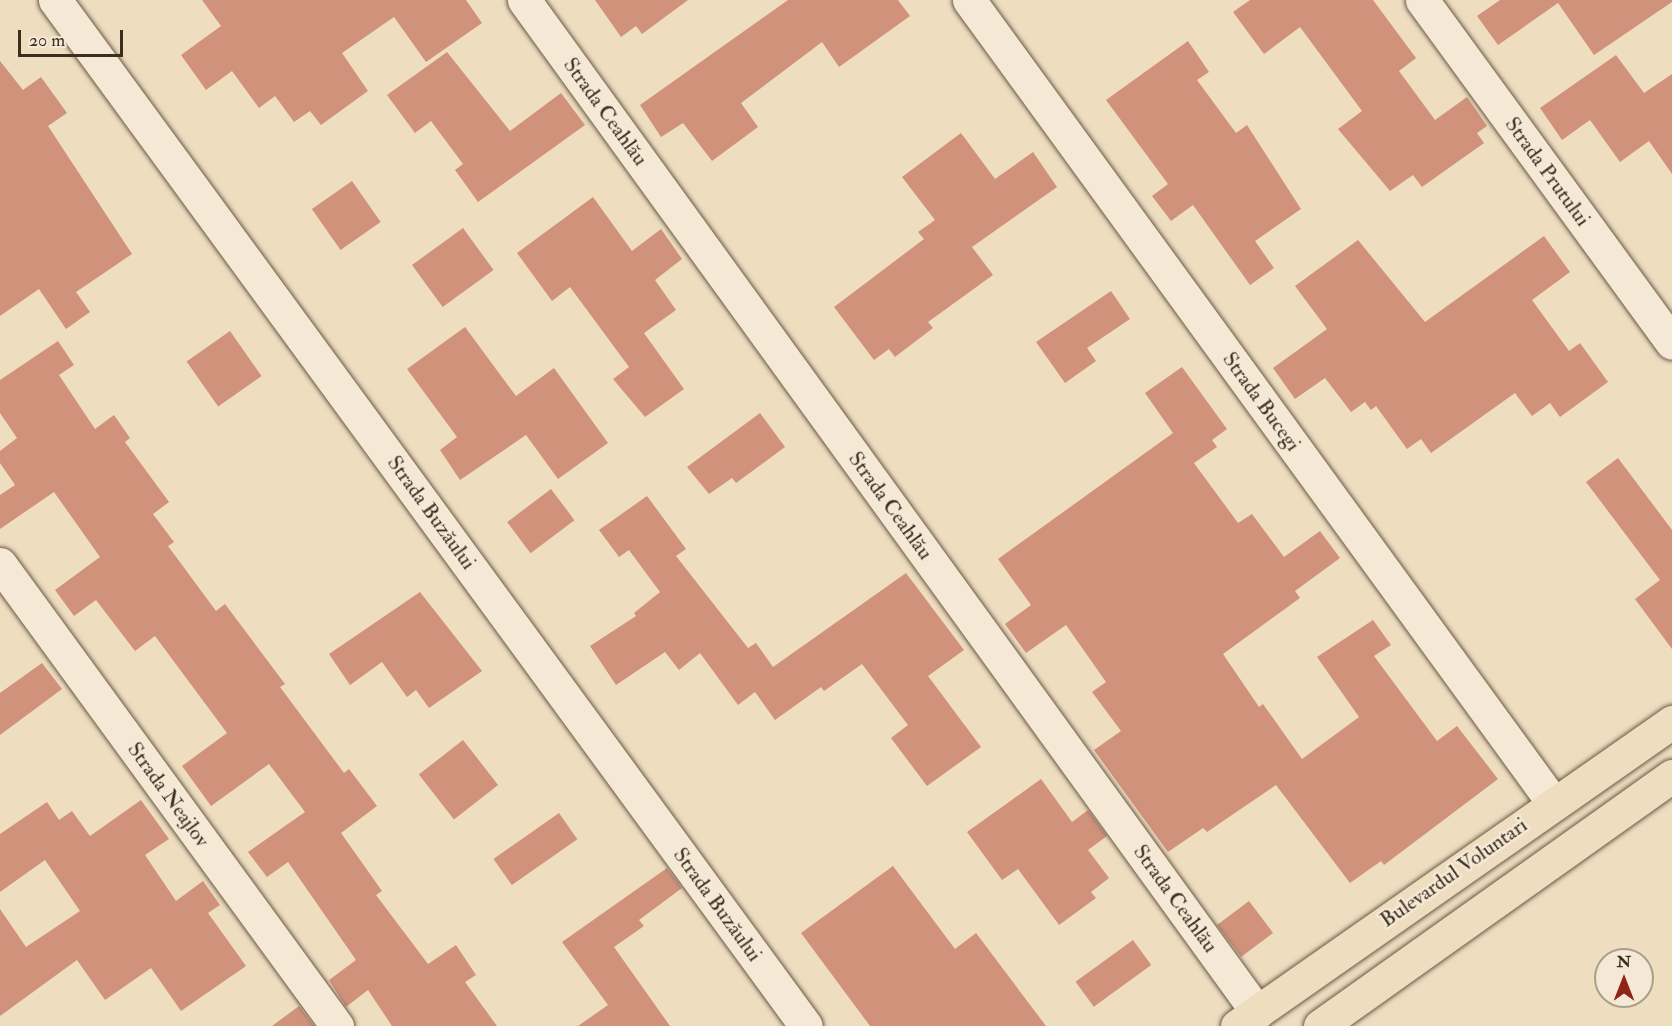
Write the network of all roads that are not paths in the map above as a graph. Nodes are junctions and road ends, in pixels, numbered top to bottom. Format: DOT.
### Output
graph roads {
  1 [pos="55,0"];
  2 [pos="524,0"];
  3 [pos="969,0"];
  4 [pos="1422,0"];
  5 [pos="1672,343"];
  6 [pos="0,564"];
  7 [pos="1672,722"];
  8 [pos="1672,776"];
  9 [pos="1554,804"];
  10 [pos="1247,1019"];
  11 [pos="337,1026"];
  12 [pos="806,1026"];
  13 [pos="1320,1026"];
  1 -- 12 [label="street, Strada Buzăului"];
  2 -- 10 [label="street, Strada Ceahlău"];
  3 -- 9 [label="street, Strada Bucegi"];
  4 -- 5 [label="street, Strada Prutului"];
  6 -- 11 [label="street, Strada Neajlov"];
  7 -- 9 [label="highway, Bulevardul Voluntari"];
  8 -- 13 [label="highway, Bulevardul Voluntari"];
  9 -- 10 [label="highway, Bulevardul Voluntari"];
}
